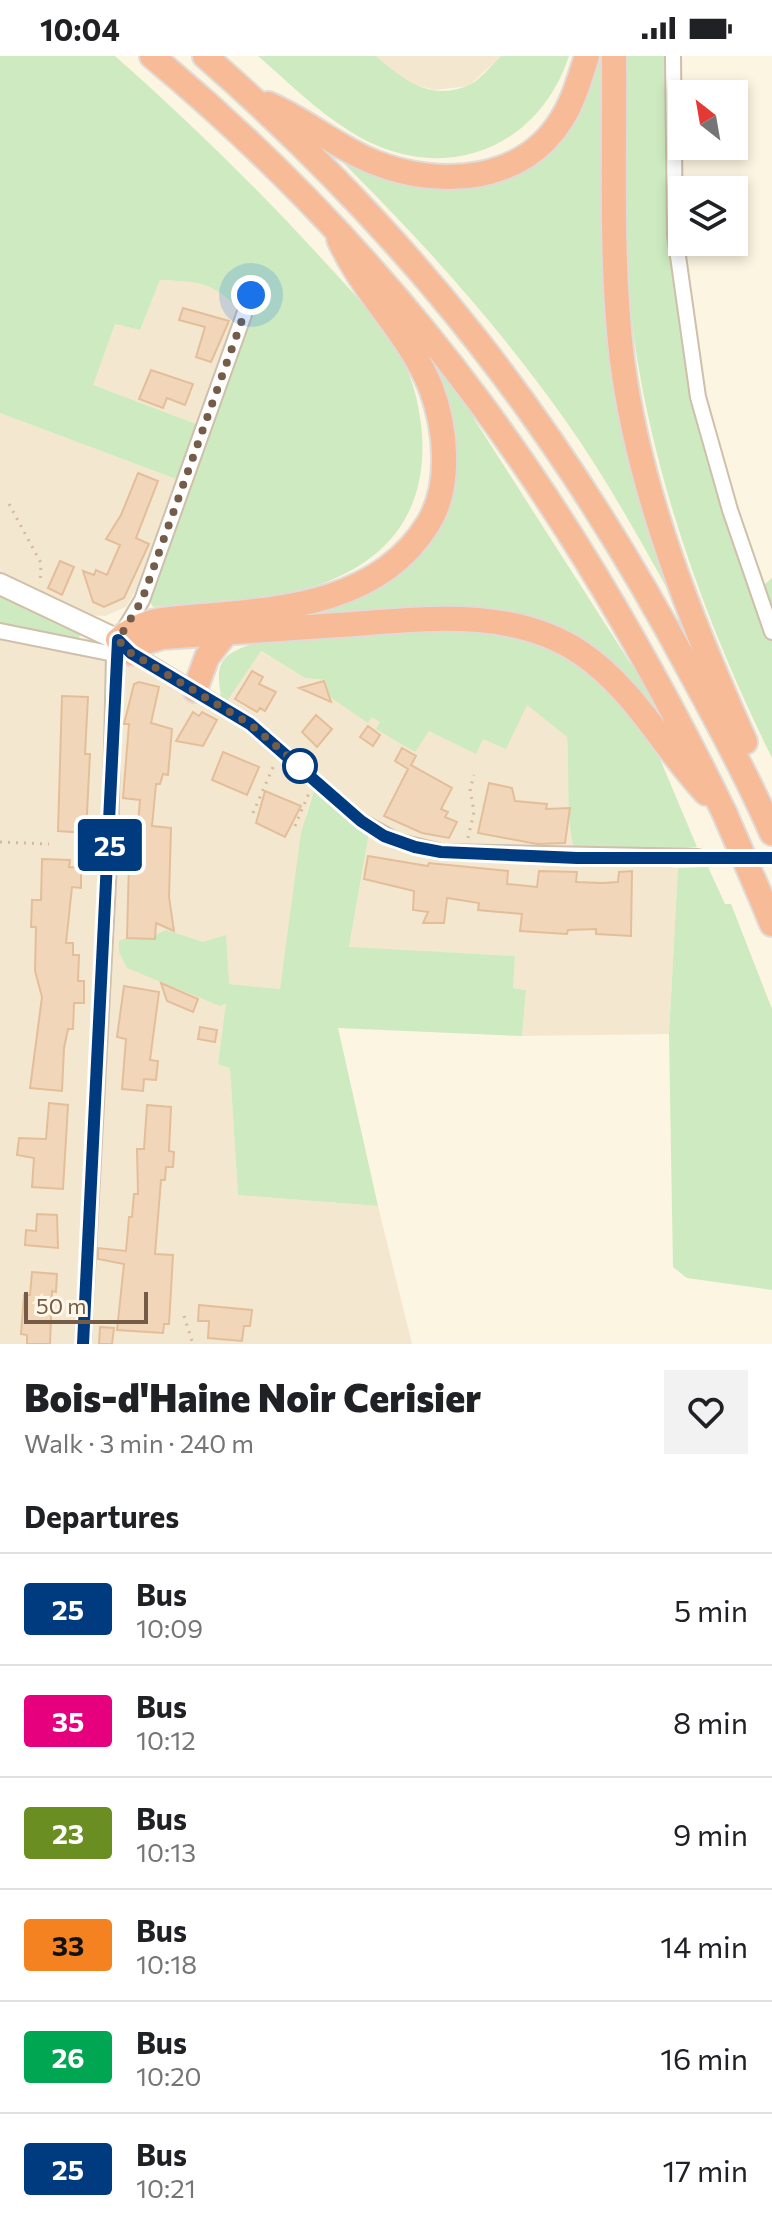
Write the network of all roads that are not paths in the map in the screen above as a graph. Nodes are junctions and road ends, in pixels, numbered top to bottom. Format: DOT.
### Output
graph roads {
  1 [pos="152,56"];
  2 [pos="205,56"];
  3 [pos="587,56"];
  4 [pos="614,56"];
  5 [pos="673,56"];
  6 [pos="251,97"];
  7 [pos="331,222"];
  8 [pos="251,295"];
  9 [pos="0,584"];
  10 [pos="0,631"];
  11 [pos="772,632"];
  12 [pos="226,633"];
  13 [pos="121,649"];
  14 [pos="195,690"];
  15 [pos="724,812"];
  16 [pos="768,823"];
  17 [pos="698,857"];
  18 [pos="768,913"];
  19 [pos="83,1344"];
  1 -- 7 [label="highway"];
  2 -- 6 [label="highway"];
  3 -- 6 [label="highway"];
  4 -- 16 [label="highway"];
  5 -- 11 [label="street"];
  6 -- 16 [label="highway"];
  7 -- 13 [label="highway"];
  7 -- 15 [label="highway"];
  8 -- 13 [label="street"];
  9 -- 13 [label="street"];
  10 -- 13 [label="street"];
  12 -- 13 [label="highway"];
  12 -- 14 [label="highway"];
  12 -- 15 [label="highway"];
  13 -- 14 [label="street"];
  13 -- 19 [label="street"];
  14 -- 17 [label="street"];
  15 -- 18 [label="highway, bridge"];
}
